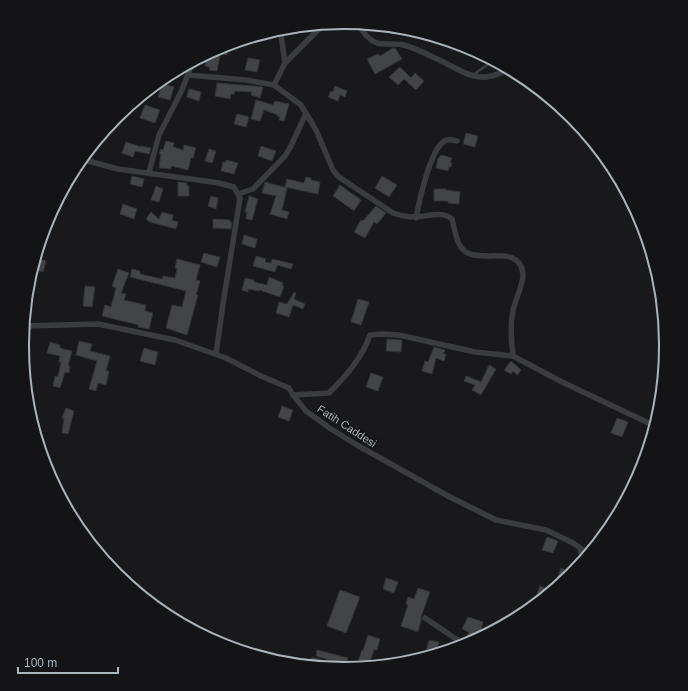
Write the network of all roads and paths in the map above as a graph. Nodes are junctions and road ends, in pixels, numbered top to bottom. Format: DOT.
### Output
graph roads {
  1 [pos="363,30"];
  2 [pos="317,31"];
  3 [pos="281,35"];
  4 [pos="285,63"];
  5 [pos="489,64"];
  6 [pos="190,69"];
  7 [pos="503,72"];
  8 [pos="188,74"];
  9 [pos="474,76"];
  10 [pos="274,85"];
  11 [pos="306,113"];
  12 [pos="457,141"];
  13 [pos="88,161"];
  14 [pos="149,172"];
  15 [pos="238,194"];
  16 [pos="416,218"];
  17 [pos="30,326"];
  18 [pos="216,354"];
  19 [pos="513,356"];
  20 [pos="293,395"];
  21 [pos="649,423"];
  22 [pos="580,548"];
  23 [pos="584,551"];
  24 [pos="581,554"];
  25 [pos="425,618"];
  26 [pos="458,640"];
  1 -- 9 [label="street"];
  2 -- 4 [label="street"];
  3 -- 4 [label="street"];
  4 -- 10 [label="street"];
  5 -- 9 [label="lane"];
  6 -- 8 [label="street"];
  7 -- 9 [label="street"];
  8 -- 10 [label="street"];
  8 -- 14 [label="street"];
  10 -- 11 [label="street"];
  11 -- 15 [label="street"];
  11 -- 16 [label="street"];
  12 -- 16 [label="street"];
  13 -- 14 [label="street"];
  14 -- 15 [label="street"];
  15 -- 18 [label="street"];
  16 -- 19 [label="street"];
  17 -- 18 [label="street, Fatih Caddesi"];
  18 -- 20 [label="street, Fatih Caddesi"];
  19 -- 20 [label="street"];
  19 -- 21 [label="street"];
  20 -- 22 [label="street, Fatih Caddesi"];
  22 -- 23 [label="street, Fatih Caddesi"];
  22 -- 24 [label="street"];
  25 -- 26 [label="street"];
}
